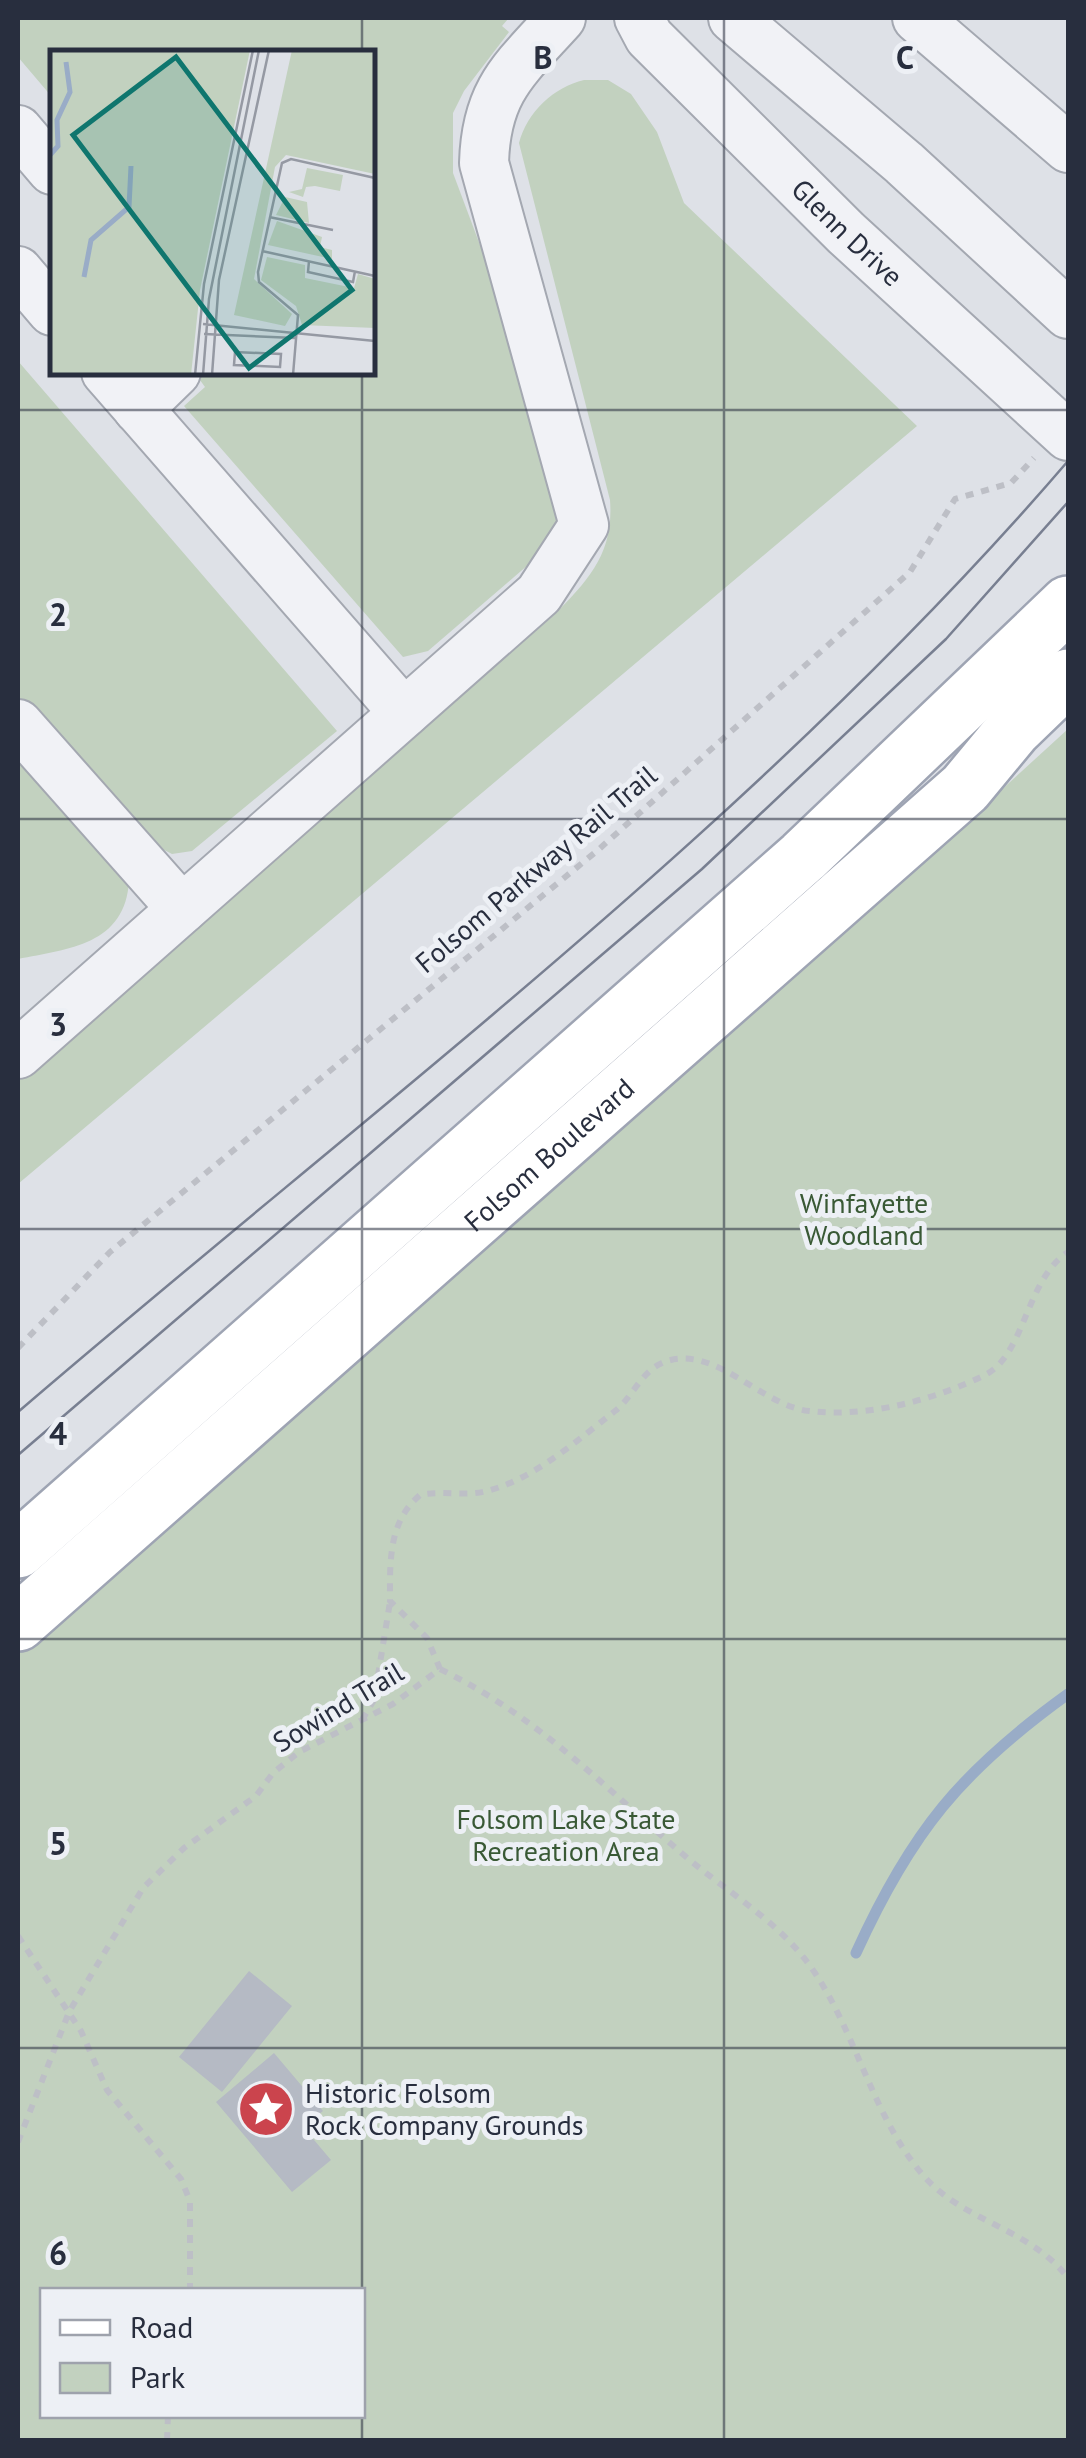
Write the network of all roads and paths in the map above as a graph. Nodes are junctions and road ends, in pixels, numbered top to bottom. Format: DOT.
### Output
graph roads {
  1 [pos="561,18"];
  2 [pos="640,18"];
  3 [pos="733,18"];
  4 [pos="916,18"];
  5 [pos="18,130"];
  6 [pos="1068,148"];
  7 [pos="50,168"];
  8 [pos="18,271"];
  9 [pos="50,309"];
  10 [pos="1068,314"];
  11 [pos="109,375"];
  12 [pos="173,375"];
  13 [pos="138,409"];
  14 [pos="1064,432"];
  15 [pos="1068,604"];
  16 [pos="1068,676"];
  17 [pos="404,713"];
  18 [pos="18,724"];
  19 [pos="182,909"];
  20 [pos="20,1048"];
  21 [pos="1068,1252"];
  22 [pos="18,1348"];
  23 [pos="18,1550"];
  24 [pos="390,1601"];
  25 [pos="18,1622"];
  26 [pos="440,1669"];
  27 [pos="361,1722"];
  28 [pos="18,1936"];
  29 [pos="69,2012"];
  30 [pos="18,2142"];
  31 [pos="1068,2278"];
  32 [pos="190,2288"];
  1 -- 17 [label="street"];
  2 -- 14 [label="street, Glenn Drive"];
  3 -- 10 [label="street"];
  4 -- 6 [label="street"];
  5 -- 7 [label="street"];
  8 -- 9 [label="street"];
  11 -- 13 [label="street"];
  12 -- 13 [label="street"];
  13 -- 17 [label="street"];
  14 -- 22 [label="path, Folsom Parkway Rail Trail"];
  15 -- 23 [label="main road, Folsom Boulevard"];
  16 -- 25 [label="main road, Folsom Boulevard"];
  17 -- 19 [label="street"];
  18 -- 19 [label="street"];
  19 -- 20 [label="street"];
  21 -- 24 [label="path"];
  24 -- 26 [label="path, Sowind Trail"];
  24 -- 27 [label="path"];
  26 -- 27 [label="path, Sowind Trail"];
  26 -- 31 [label="path"];
  27 -- 29 [label="path, Sowind Trail"];
  28 -- 29 [label="path"];
  29 -- 30 [label="path, Sowind Trail"];
  29 -- 32 [label="path"];
}
